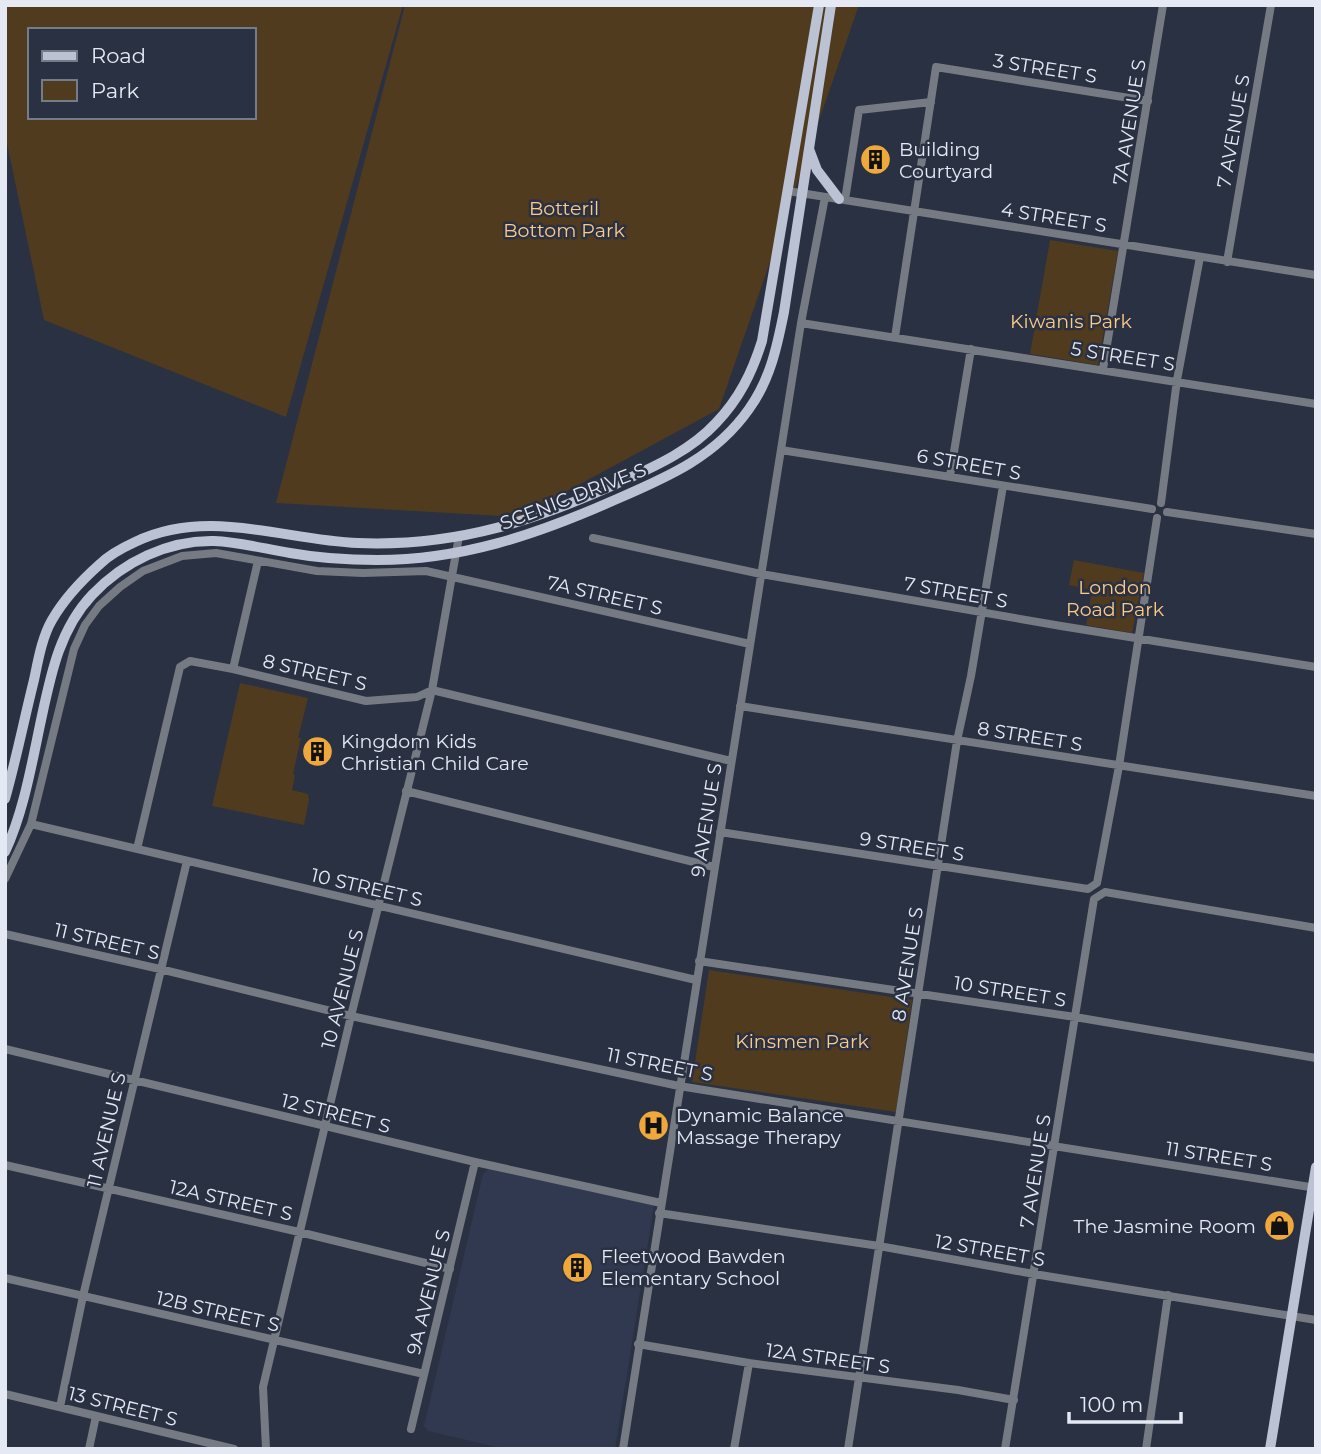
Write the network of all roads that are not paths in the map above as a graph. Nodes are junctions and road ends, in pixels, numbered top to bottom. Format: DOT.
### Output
graph roads {
  1 [pos="819,5"];
  2 [pos="831,5"];
  3 [pos="1163,5"];
  4 [pos="1271,5"];
  5 [pos="1148,101"];
  6 [pos="931,102"];
  7 [pos="809,149"];
  8 [pos="788,191"];
  9 [pos="803,194"];
  10 [pos="825,197"];
  11 [pos="842,199"];
  12 [pos="914,211"];
  13 [pos="1125,244"];
  14 [pos="1200,257"];
  15 [pos="1227,262"];
  16 [pos="1316,275"];
  17 [pos="801,323"];
  18 [pos="895,337"];
  19 [pos="971,349"];
  20 [pos="1103,369"];
  21 [pos="1177,380"];
  22 [pos="1316,404"];
  23 [pos="781,450"];
  24 [pos="950,476"];
  25 [pos="1003,486"];
  26 [pos="1161,503"];
  27 [pos="1152,509"];
  28 [pos="1167,512"];
  29 [pos="1157,518"];
  30 [pos="1316,534"];
  31 [pos="459,536"];
  32 [pos="593,538"];
  33 [pos="456,554"];
  34 [pos="258,561"];
  35 [pos="761,574"];
  36 [pos="453,577"];
  37 [pos="982,612"];
  38 [pos="1138,638"];
  39 [pos="750,644"];
  40 [pos="1316,667"];
  41 [pos="233,669"];
  42 [pos="432,690"];
  43 [pos="740,706"];
  44 [pos="957,741"];
  45 [pos="731,761"];
  46 [pos="1119,766"];
  47 [pos="406,791"];
  48 [pos="1316,796"];
  49 [pos="5,799"];
  50 [pos="31,824"];
  51 [pos="720,832"];
  52 [pos="137,849"];
  53 [pos="5,852"];
  54 [pos="187,861"];
  55 [pos="938,866"];
  56 [pos="714,867"];
  57 [pos="5,878"];
  58 [pos="378,906"];
  59 [pos="1316,928"];
  60 [pos="5,934"];
  61 [pos="699,961"];
  62 [pos="160,969"];
  63 [pos="696,980"];
  64 [pos="918,993"];
  65 [pos="351,1016"];
  66 [pos="1075,1017"];
  67 [pos="5,1049"];
  68 [pos="1316,1058"];
  69 [pos="134,1080"];
  70 [pos="680,1086"];
  71 [pos="898,1120"];
  72 [pos="325,1126"];
  73 [pos="1055,1145"];
  74 [pos="475,1162"];
  75 [pos="5,1165"];
  76 [pos="1316,1167"];
  77 [pos="109,1187"];
  78 [pos="1314,1188"];
  79 [pos="661,1203"];
  80 [pos="659,1213"];
  81 [pos="299,1232"];
  82 [pos="879,1246"];
  83 [pos="450,1269"];
  84 [pos="1034,1275"];
  85 [pos="5,1278"];
  86 [pos="83,1296"];
  87 [pos="1168,1296"];
  88 [pos="1292,1316"];
  89 [pos="1316,1320"];
  90 [pos="274,1339"];
  91 [pos="638,1344"];
  92 [pos="749,1363"];
  93 [pos="424,1374"];
  94 [pos="858,1379"];
  95 [pos="5,1394"];
  96 [pos="1014,1400"];
  97 [pos="60,1407"];
  98 [pos="96,1416"];
  99 [pos="411,1429"];
  100 [pos="89,1449"];
  101 [pos="234,1449"];
  102 [pos="266,1449"];
  103 [pos="624,1449"];
  104 [pos="734,1449"];
  105 [pos="848,1449"];
  106 [pos="1005,1449"];
  107 [pos="1146,1449"];
  108 [pos="1270,1449"];
  1 -- 8 [label="main road, SCENIC DRIVE S"];
  2 -- 7 [label="main road, SCENIC DRIVE S"];
  3 -- 5 [label="street, 7A AVENUE S"];
  4 -- 15 [label="street, 7 AVENUE S"];
  5 -- 6 [label="street, 3 STREET S"];
  5 -- 13 [label="street, 7A AVENUE S"];
  6 -- 11 [label="street"];
  6 -- 12 [label="street"];
  7 -- 9 [label="main road, SCENIC DRIVE S"];
  7 -- 11 [label="main road"];
  8 -- 9 [label="street, 4 STREET S"];
  8 -- 31 [label="main road, SCENIC DRIVE S"];
  9 -- 10 [label="street, 4 STREET S"];
  9 -- 33 [label="main road, SCENIC DRIVE S"];
  10 -- 11 [label="street, 4 STREET S"];
  10 -- 17 [label="street, 9 AVENUE S"];
  11 -- 12 [label="street, 4 STREET S"];
  12 -- 13 [label="street, 4 STREET S"];
  12 -- 18 [label="street"];
  13 -- 14 [label="street, 4 STREET S"];
  13 -- 20 [label="street, 7A AVENUE S"];
  14 -- 15 [label="street, 4 STREET S"];
  14 -- 21 [label="street"];
  15 -- 16 [label="street, 4 STREET S"];
  17 -- 18 [label="street, 5 STREET S"];
  17 -- 23 [label="street, 9 AVENUE S"];
  18 -- 19 [label="street, 5 STREET S"];
  19 -- 20 [label="street, 5 STREET S"];
  19 -- 24 [label="street"];
  20 -- 21 [label="street, 5 STREET S"];
  21 -- 22 [label="street, 5 STREET S"];
  21 -- 26 [label="street"];
  23 -- 24 [label="street, 6 STREET S"];
  23 -- 35 [label="street, 9 AVENUE S"];
  24 -- 25 [label="street, 6 STREET S"];
  25 -- 27 [label="street, 6 STREET S"];
  25 -- 37 [label="street, 8 AVENUE S"];
  26 -- 27 [label="street"];
  26 -- 28 [label="street"];
  27 -- 29 [label="street"];
  28 -- 29 [label="street"];
  28 -- 30 [label="street"];
  29 -- 38 [label="street"];
  31 -- 33 [label="street, 10 AVENUE S"];
  31 -- 49 [label="main road, SCENIC DRIVE S"];
  32 -- 35 [label="street, 7 STREET S"];
  33 -- 36 [label="street, 10 AVENUE S"];
  33 -- 53 [label="main road, SCENIC DRIVE S"];
  34 -- 36 [label="street"];
  34 -- 41 [label="street"];
  34 -- 50 [label="street"];
  35 -- 37 [label="street, 7 STREET S"];
  35 -- 39 [label="street, 9 AVENUE S"];
  36 -- 39 [label="street, 7A STREET S"];
  36 -- 42 [label="street, 10 AVENUE S"];
  37 -- 38 [label="street, 7 STREET S"];
  37 -- 44 [label="street, 8 AVENUE S"];
  38 -- 40 [label="street, 7 STREET S"];
  38 -- 46 [label="street"];
  39 -- 43 [label="street, 9 AVENUE S"];
  41 -- 42 [label="street, 8 STREET S"];
  41 -- 52 [label="street, 8 STREET S"];
  42 -- 45 [label="street, 8 STREET S"];
  42 -- 47 [label="street, 10 AVENUE S"];
  43 -- 44 [label="street, 8 STREET S"];
  43 -- 45 [label="street, 9 AVENUE S"];
  44 -- 46 [label="street, 8 STREET S"];
  44 -- 55 [label="street, 8 AVENUE S"];
  45 -- 51 [label="street, 9 AVENUE S"];
  46 -- 48 [label="street, 8 STREET S"];
  46 -- 55 [label="street, 9 STREET S"];
  47 -- 56 [label="street"];
  47 -- 58 [label="street, 10 AVENUE S"];
  50 -- 52 [label="street, 10 STREET S"];
  50 -- 57 [label="street"];
  51 -- 55 [label="street, 9 STREET S"];
  51 -- 56 [label="street, 9 AVENUE S"];
  52 -- 54 [label="street, 10 STREET S"];
  54 -- 58 [label="street, 10 STREET S"];
  54 -- 62 [label="street, 11 AVENUE S"];
  55 -- 64 [label="street, 8 AVENUE S"];
  56 -- 61 [label="street, 9 AVENUE S"];
  58 -- 63 [label="street, 10 STREET S"];
  58 -- 65 [label="street, 10 AVENUE S"];
  59 -- 66 [label="street, 7 AVENUE S"];
  60 -- 62 [label="street, 11 STREET S"];
  61 -- 63 [label="street, 9 AVENUE S"];
  61 -- 64 [label="street, 10 STREET S"];
  62 -- 65 [label="street, 11 STREET S"];
  62 -- 69 [label="street, 11 AVENUE S"];
  63 -- 70 [label="street, 9 AVENUE S"];
  64 -- 66 [label="street, 10 STREET S"];
  64 -- 71 [label="street, 8 AVENUE S"];
  65 -- 70 [label="street, 11 STREET S"];
  65 -- 72 [label="street, 10 AVENUE S"];
  66 -- 68 [label="street, 10 STREET S"];
  66 -- 73 [label="street, 7 AVENUE S"];
  67 -- 69 [label="street, 12 STREET S"];
  69 -- 72 [label="street, 12 STREET S"];
  69 -- 77 [label="street, 11 AVENUE S"];
  70 -- 71 [label="street, 11 STREET S"];
  70 -- 79 [label="street, 9 AVENUE S"];
  71 -- 73 [label="street, 11 STREET S"];
  71 -- 82 [label="street, 8 AVENUE S"];
  72 -- 74 [label="street, 12 STREET S"];
  72 -- 81 [label="street, 10 AVENUE S"];
  73 -- 78 [label="street, 11 STREET S"];
  73 -- 84 [label="street, 7 AVENUE S"];
  74 -- 79 [label="street, 12 STREET S"];
  74 -- 83 [label="street, 9A AVENUE S"];
  75 -- 77 [label="street, 12A STREET S"];
  76 -- 78 [label="main road"];
  77 -- 81 [label="street, 12A STREET S"];
  77 -- 86 [label="street, 11 AVENUE S"];
  78 -- 88 [label="main road"];
  79 -- 80 [label="street, 9 AVENUE S"];
  80 -- 82 [label="street, 12 STREET S"];
  80 -- 91 [label="street, 9 AVENUE S"];
  81 -- 83 [label="street, 12A STREET S"];
  81 -- 90 [label="street, 10 AVENUE S"];
  82 -- 84 [label="street, 12 STREET S"];
  82 -- 94 [label="street, 8 AVENUE S"];
  83 -- 93 [label="street, 9A AVENUE S"];
  84 -- 87 [label="street, 12 STREET S"];
  84 -- 96 [label="street, 7 AVENUE S"];
  85 -- 86 [label="street, 12B STREET S"];
  86 -- 90 [label="street, 12B STREET S"];
  86 -- 97 [label="street, 11 AVENUE S"];
  87 -- 88 [label="street, 12 STREET S"];
  87 -- 107 [label="street"];
  88 -- 89 [label="street, 12 STREET S"];
  88 -- 108 [label="main road"];
  90 -- 93 [label="street, 12B STREET S"];
  90 -- 102 [label="street, 10 AVENUE S"];
  91 -- 92 [label="street, 12A STREET S"];
  91 -- 103 [label="street, 9 AVENUE S"];
  92 -- 94 [label="street, 12A STREET S"];
  92 -- 104 [label="street"];
  93 -- 99 [label="street, 9A AVENUE S"];
  94 -- 96 [label="street, 12A STREET S"];
  94 -- 105 [label="street, 8 AVENUE S"];
  95 -- 97 [label="street, 13 STREET S"];
  96 -- 106 [label="street, 7 AVENUE S"];
  97 -- 98 [label="street, 13 STREET S"];
  98 -- 100 [label="street"];
  98 -- 101 [label="street, 13 STREET S"];
}
